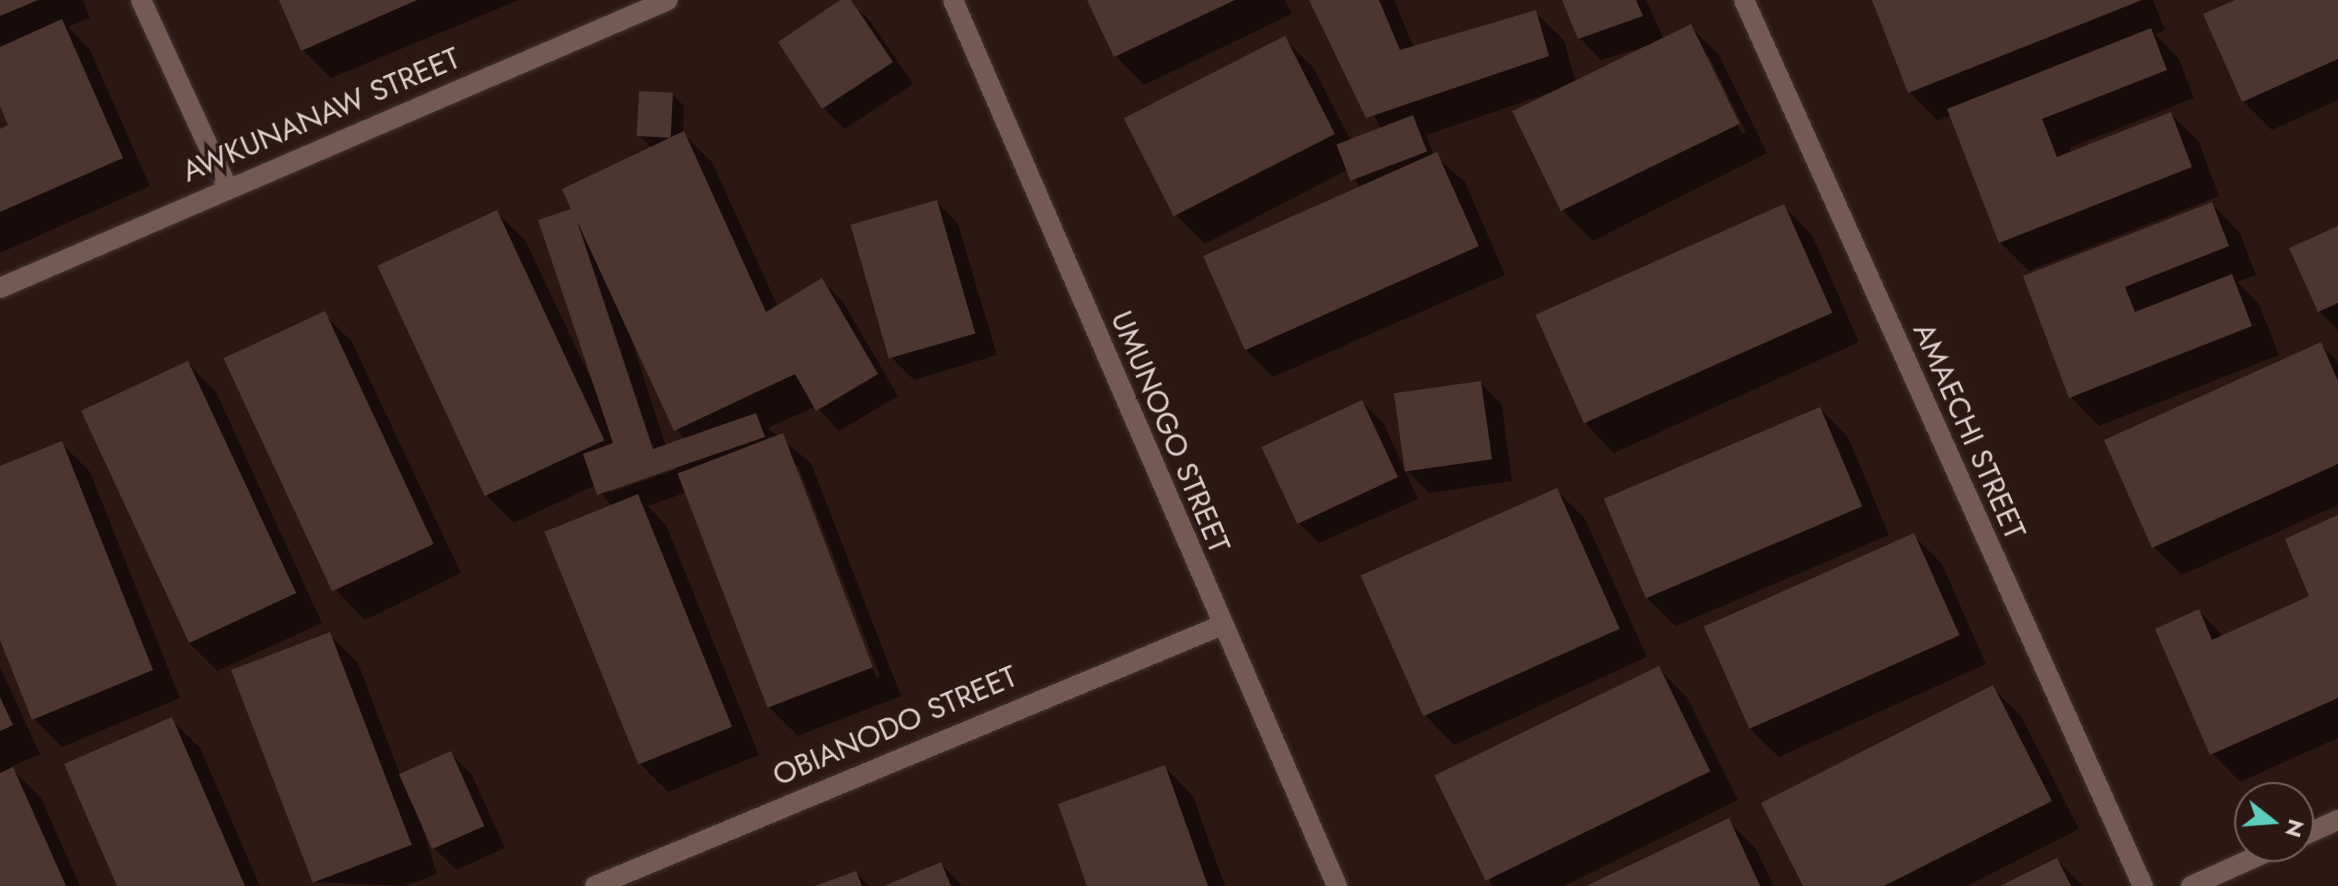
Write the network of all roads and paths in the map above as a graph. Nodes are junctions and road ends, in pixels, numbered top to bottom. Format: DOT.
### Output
graph roads {
  1 [pos="141,0"];
  2 [pos="668,0"];
  3 [pos="953,0"];
  4 [pos="1744,0"];
  5 [pos="227,187"];
  6 [pos="0,288"];
  7 [pos="1220,626"];
  8 [pos="2338,820"];
  9 [pos="2314,831"];
  10 [pos="2244,862"];
  11 [pos="595,886"];
  12 [pos="1337,886"];
  13 [pos="2143,886"];
  14 [pos="2191,886"];
  1 -- 5 [label="street"];
  2 -- 5 [label="street, AWKUNANAW STREET"];
  3 -- 7 [label="street, UMUNOGO STREET"];
  4 -- 13 [label="street, AMAECHI STREET"];
  5 -- 6 [label="street, AWKUNANAW STREET"];
  7 -- 11 [label="street, OBIANODO STREET"];
  7 -- 12 [label="street, UMUNOGO STREET"];
  8 -- 9 [label="street"];
  10 -- 14 [label="street"];
}
